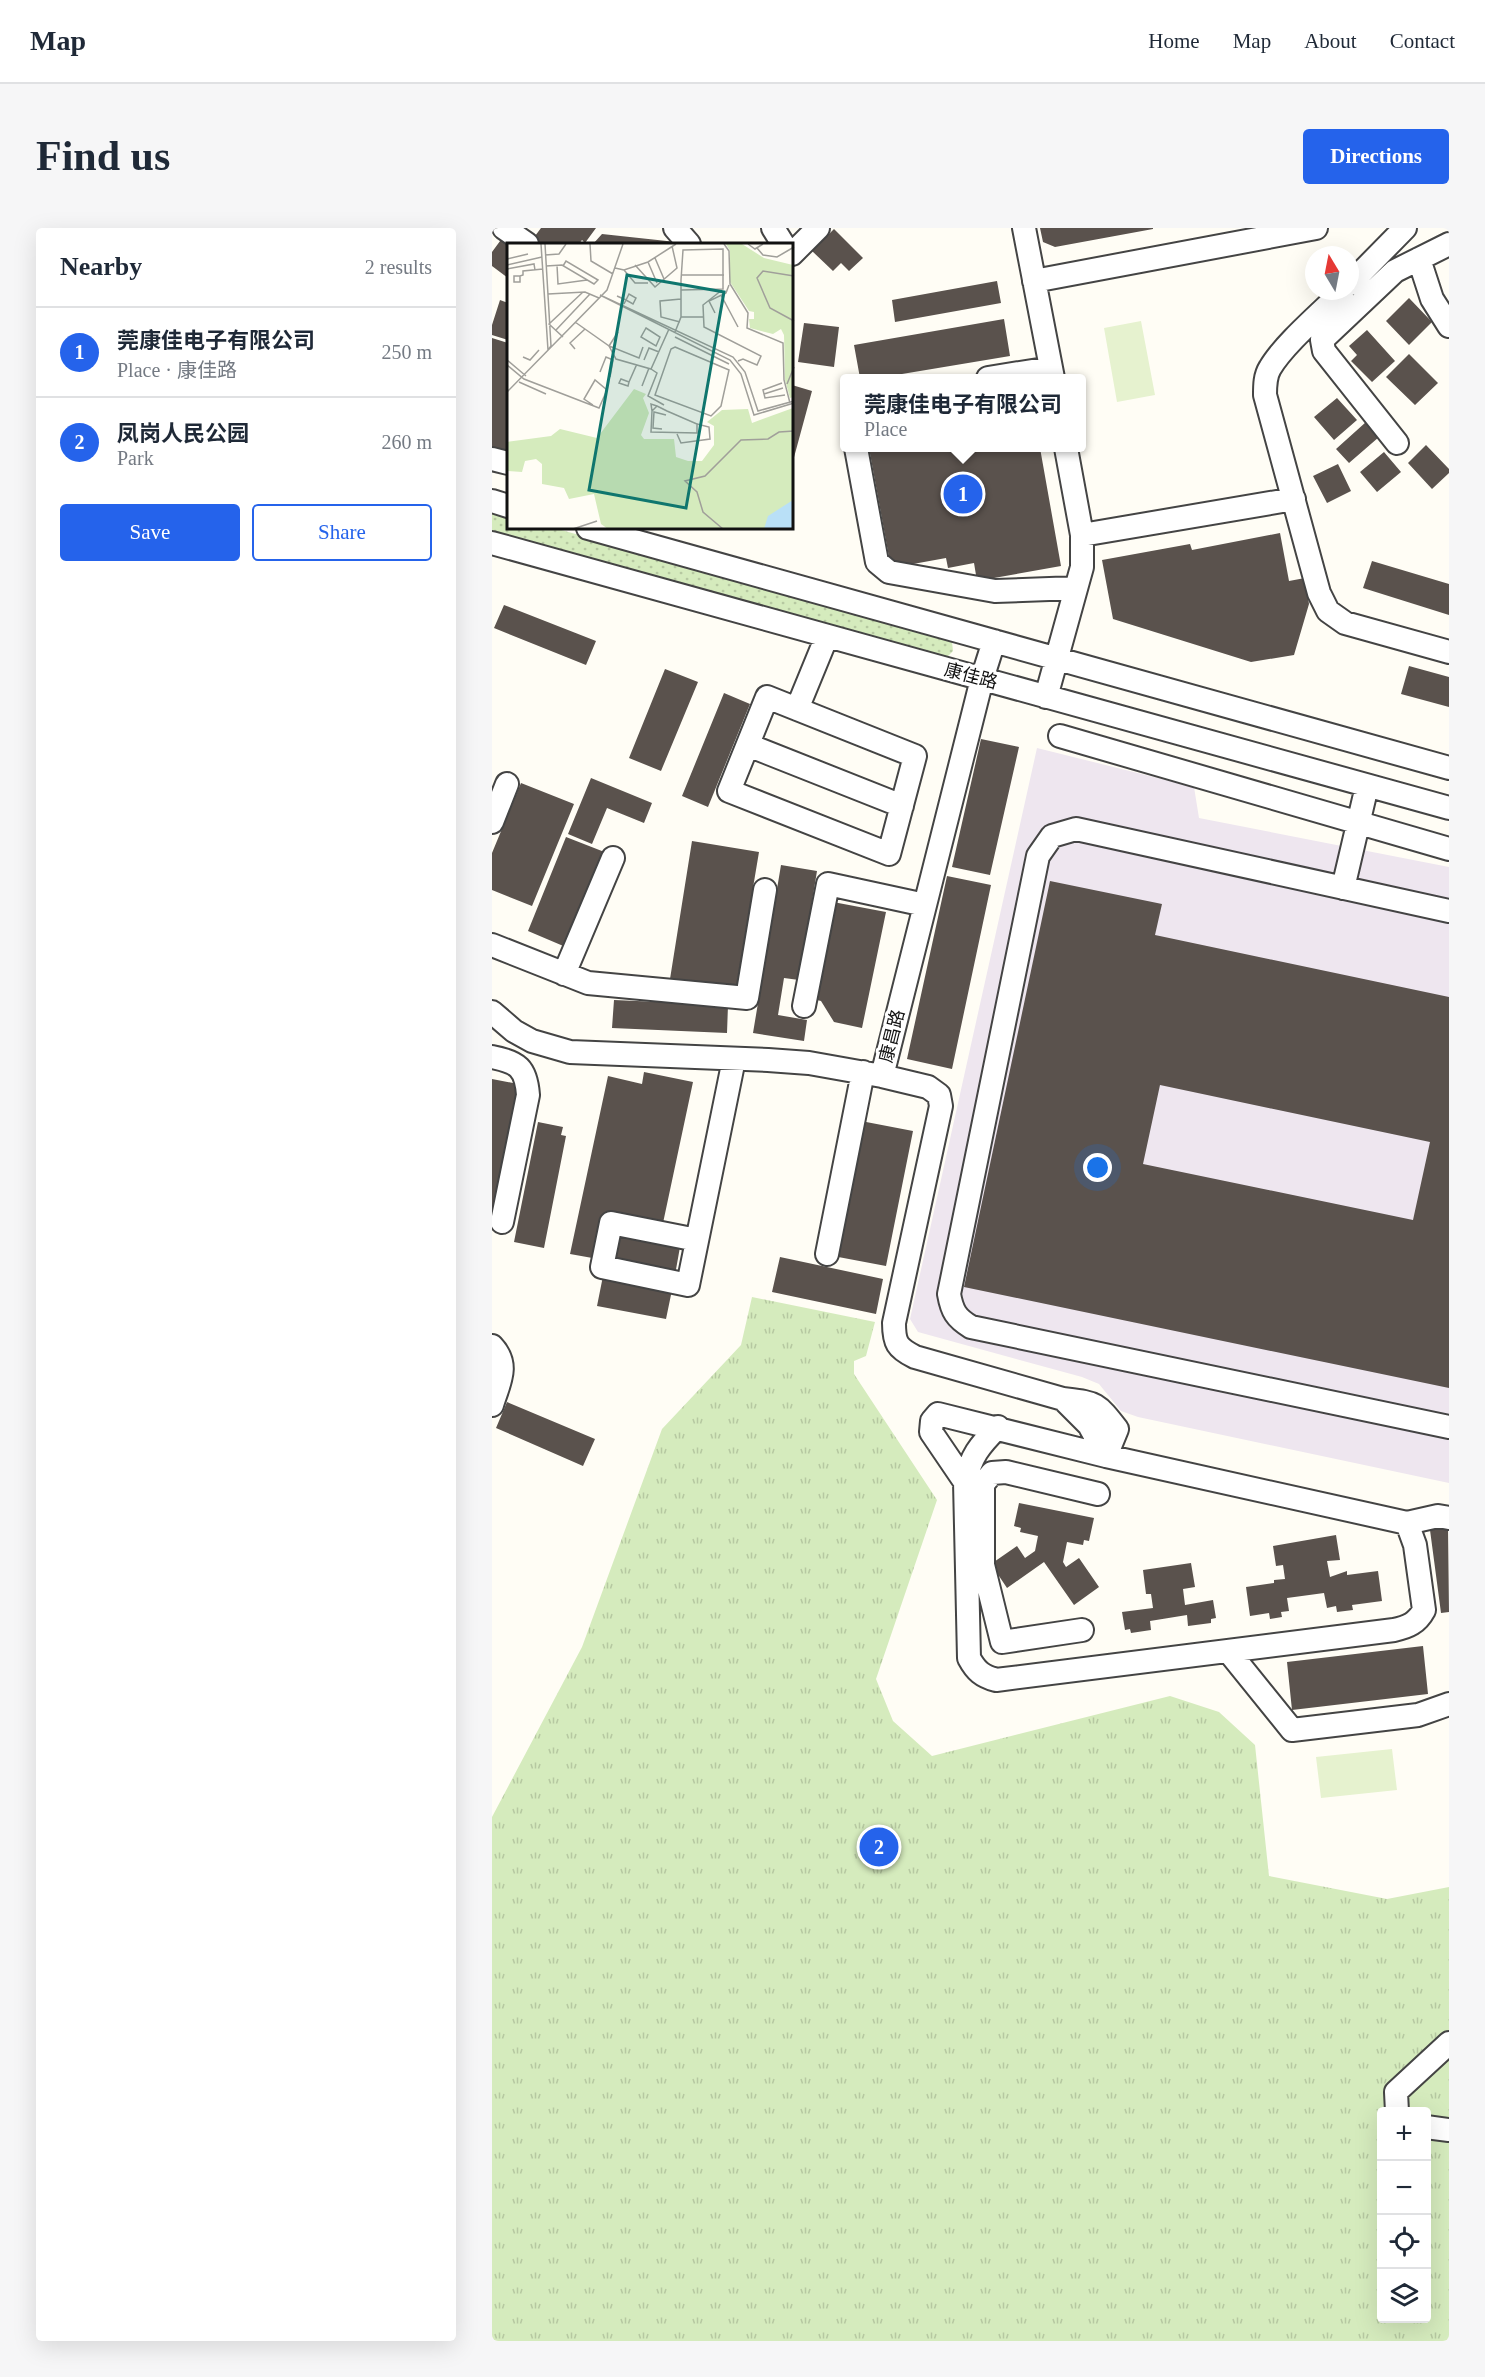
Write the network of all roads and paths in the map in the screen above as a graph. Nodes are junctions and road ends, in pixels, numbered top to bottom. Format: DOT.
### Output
graph roads {
  1 [pos="504,228"];
  2 [pos="675,228"];
  3 [pos="773,228"];
  4 [pos="818,228"];
  5 [pos="1024,228"];
  6 [pos="1316,228"];
  7 [pos="1405,228"];
  8 [pos="526,243"];
  9 [pos="688,243"];
  10 [pos="782,243"];
  11 [pos="1449,244"];
  12 [pos="794,252"];
  13 [pos="1419,260"];
  14 [pos="1359,275"];
  15 [pos="1034,281"];
  16 [pos="1334,300"];
  17 [pos="1449,326"];
  18 [pos="1052,373"];
  19 [pos="1397,443"];
  20 [pos="857,452"];
  21 [pos="1067,452"];
  22 [pos="492,459"];
  23 [pos="507,463"];
  24 [pos="1294,499"];
  25 [pos="492,501"];
  26 [pos="507,506"];
  27 [pos="595,530"];
  28 [pos="1082,535"];
  29 [pos="492,543"];
  30 [pos="1076,588"];
  31 [pos="827,636"];
  32 [pos="994,641"];
  33 [pos="1449,652"];
  34 [pos="1057,659"];
  35 [pos="982,679"];
  36 [pos="1046,697"];
  37 [pos="797,709"];
  38 [pos="1060,736"];
  39 [pos="748,745"];
  40 [pos="1449,768"];
  41 [pos="507,784"];
  42 [pos="1368,786"];
  43 [pos="902,806"];
  44 [pos="1449,808"];
  45 [pos="492,822"];
  46 [pos="1358,823"];
  47 [pos="1449,849"];
  48 [pos="613,858"];
  49 [pos="1343,888"];
  50 [pos="765,890"];
  51 [pos="925,905"];
  52 [pos="1449,910"];
  53 [pos="492,945"];
  54 [pos="564,974"];
  55 [pos="804,1006"];
  56 [pos="495,1015"];
  57 [pos="492,1048"];
  58 [pos="492,1057"];
  59 [pos="734,1059"];
  60 [pos="872,1074"];
  61 [pos="502,1222"];
  62 [pos="697,1240"];
  63 [pos="827,1254"];
  64 [pos="492,1346"];
  65 [pos="492,1405"];
  66 [pos="998,1427"];
  67 [pos="1449,1427"];
  68 [pos="1106,1456"];
  69 [pos="965,1482"];
  70 [pos="1098,1494"];
  71 [pos="1449,1518"];
  72 [pos="1407,1523"];
  73 [pos="996,1614"];
  74 [pos="967,1619"];
  75 [pos="1082,1630"];
  76 [pos="1229,1652"];
  77 [pos="1449,1704"];
  78 [pos="1449,2043"];
  79 [pos="1396,2107"];
  80 [pos="1431,2128"];
  81 [pos="1449,2130"];
  1 -- 8 [label="street"];
  2 -- 9 [label="street"];
  3 -- 10 [label="street"];
  4 -- 12 [label="street"];
  5 -- 15 [label="street"];
  6 -- 15 [label="street"];
  7 -- 14 [label="street"];
  11 -- 13 [label="street"];
  13 -- 17 [label="street"];
  13 -- 19 [label="street"];
  15 -- 18 [label="street"];
  16 -- 24 [label="street"];
  20 -- 30 [label="street"];
  21 -- 28 [label="street"];
  22 -- 23 [label="street"];
  24 -- 28 [label="street"];
  24 -- 33 [label="street"];
  25 -- 26 [label="street"];
  27 -- 32 [label="street"];
  28 -- 30 [label="street"];
  29 -- 31 [label="street, 康佳路"];
  30 -- 34 [label="street"];
  31 -- 35 [label="street, 康佳路"];
  31 -- 37 [label="street"];
  32 -- 34 [label="street"];
  32 -- 35 [label="street, 康昌路"];
  34 -- 36 [label="street"];
  34 -- 40 [label="street"];
  35 -- 36 [label="street, 康佳路"];
  35 -- 51 [label="street, 康昌路"];
  36 -- 42 [label="street, 康佳路"];
  37 -- 39 [label="street"];
  37 -- 43 [label="street"];
  38 -- 46 [label="street"];
  39 -- 43 [label="street"];
  39 -- 43 [label="street"];
  41 -- 45 [label="street"];
  42 -- 44 [label="street, 康佳路"];
  42 -- 46 [label="street"];
  46 -- 47 [label="street"];
  46 -- 49 [label="street"];
  48 -- 54 [label="street"];
  49 -- 52 [label="street"];
  49 -- 67 [label="street"];
  50 -- 54 [label="street"];
  51 -- 55 [label="street"];
  51 -- 60 [label="street, 康昌路"];
  53 -- 54 [label="street"];
  56 -- 57 [label="street"];
  56 -- 59 [label="street, 康昌路"];
  58 -- 61 [label="street"];
  59 -- 60 [label="street, 康昌路"];
  59 -- 62 [label="street"];
  60 -- 63 [label="street"];
  60 -- 68 [label="street"];
  64 -- 65 [label="street"];
  66 -- 68 [label="street"];
  66 -- 69 [label="street"];
  66 -- 69 [label="street"];
  68 -- 72 [label="street"];
  69 -- 74 [label="street"];
  70 -- 73 [label="street"];
  71 -- 72 [label="street"];
  72 -- 76 [label="street"];
  73 -- 74 [label="street"];
  73 -- 75 [label="street"];
  74 -- 76 [label="street"];
  76 -- 77 [label="street"];
  78 -- 79 [label="street"];
  80 -- 81 [label="street"];
}
